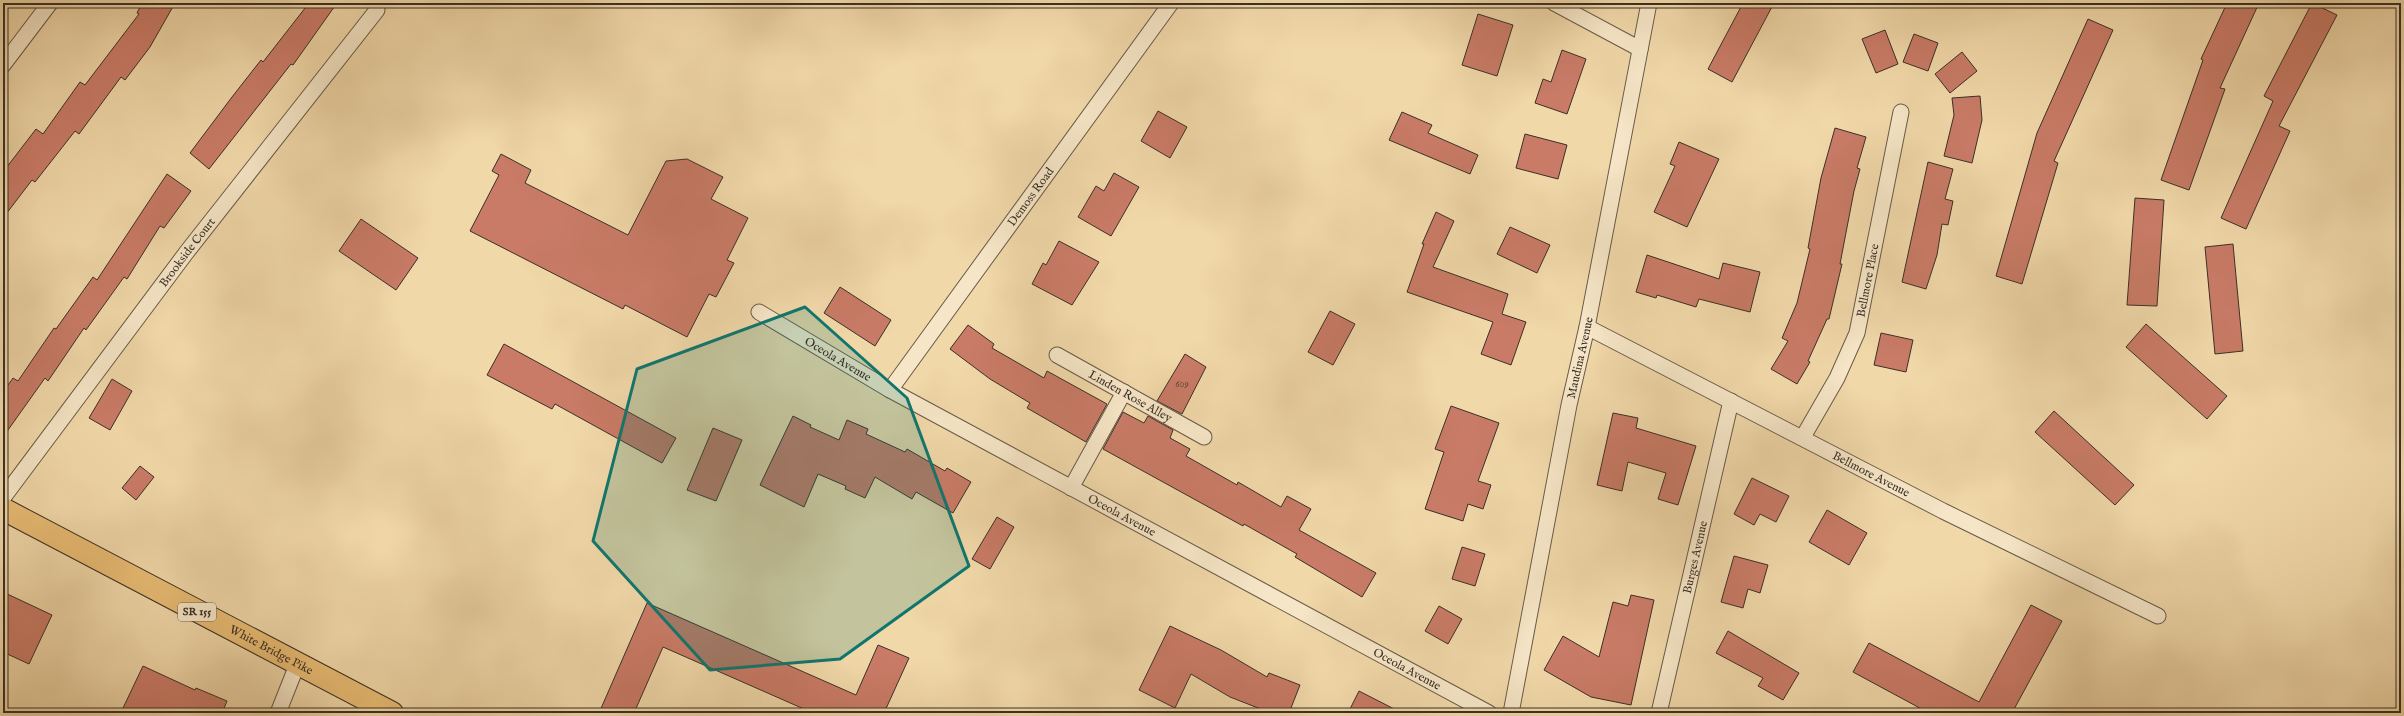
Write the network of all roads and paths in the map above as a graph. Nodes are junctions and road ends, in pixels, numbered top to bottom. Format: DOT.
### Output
graph roads {
  1 [pos="50,3"];
  2 [pos="1171,3"];
  3 [pos="1554,3"];
  4 [pos="1649,3"];
  5 [pos="376,10"];
  6 [pos="1640,49"];
  7 [pos="3,65"];
  8 [pos="1901,112"];
  9 [pos="759,312"];
  10 [pos="1586,327"];
  11 [pos="1057,355"];
  12 [pos="890,390"];
  13 [pos="1124,392"];
  14 [pos="1731,401"];
  15 [pos="1204,437"];
  16 [pos="1803,437"];
  17 [pos="1071,488"];
  18 [pos="3,498"];
  19 [pos="3,509"];
  20 [pos="2158,616"];
  21 [pos="296,665"];
  22 [pos="278,713"];
  23 [pos="392,713"];
  24 [pos="1489,713"];
  25 [pos="1511,713"];
  26 [pos="1659,713"];
  1 -- 7 [label="street"];
  2 -- 12 [label="street, Demoss Road"];
  3 -- 6 [label="street"];
  4 -- 6 [label="street, Maudina Avenue"];
  5 -- 18 [label="street, Brookside Court"];
  6 -- 10 [label="street, Maudina Avenue"];
  8 -- 16 [label="street, Bellmore Place"];
  9 -- 12 [label="street, Oceola Avenue"];
  10 -- 14 [label="street, Bellmore Avenue"];
  10 -- 25 [label="street, Maudina Avenue"];
  11 -- 13 [label="street, Linden Rose Alley"];
  12 -- 17 [label="street, Oceola Avenue"];
  13 -- 15 [label="street, Linden Rose Alley"];
  13 -- 17 [label="street"];
  14 -- 16 [label="street, Bellmore Avenue"];
  14 -- 26 [label="street, Burges Avenue"];
  16 -- 20 [label="street, Bellmore Avenue"];
  17 -- 24 [label="street, Oceola Avenue"];
  19 -- 21 [label="main road, White Bridge Pike / SR 155"];
  21 -- 22 [label="street"];
  21 -- 23 [label="main road, White Bridge Pike / SR 155"];
}
